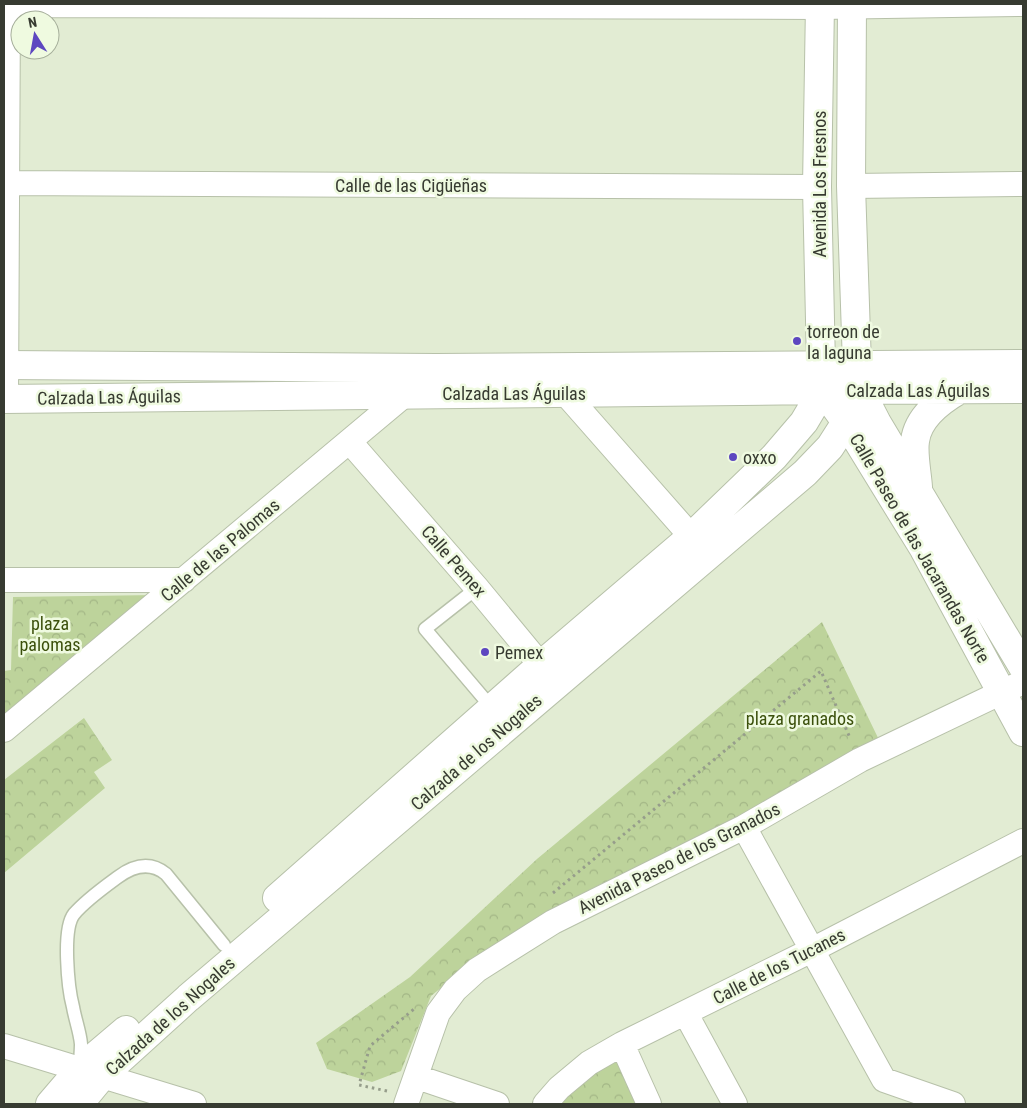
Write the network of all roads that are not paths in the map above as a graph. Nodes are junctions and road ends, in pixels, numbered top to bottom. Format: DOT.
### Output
graph roads {
  1 [pos="180,4"];
  2 [pos="1023,4"];
  3 [pos="6,5"];
  4 [pos="820,5"];
  5 [pos="852,5"];
  6 [pos="5,183"];
  7 [pos="1023,184"];
  8 [pos="851,186"];
  9 [pos="818,187"];
  10 [pos="1023,364"];
  11 [pos="5,365"];
  12 [pos="436,368"];
  13 [pos="822,377"];
  14 [pos="859,378"];
  15 [pos="1023,389"];
  16 [pos="959,390"];
  17 [pos="565,393"];
  18 [pos="406,394"];
  19 [pos="5,399"];
  20 [pos="846,422"];
  21 [pos="350,442"];
  22 [pos="918,491"];
  23 [pos="700,546"];
  24 [pos="4,580"];
  25 [pos="184,580"];
  26 [pos="478,588"];
  27 [pos="1023,667"];
  28 [pos="549,674"];
  29 [pos="1013,687"];
  30 [pos="492,708"];
  31 [pos="4,730"];
  32 [pos="1023,732"];
  33 [pos="375,825"];
  34 [pos="744,826"];
  35 [pos="1023,841"];
  36 [pos="224,945"];
  37 [pos="812,950"];
  38 [pos="182,992"];
  39 [pos="686,1014"];
  40 [pos="622,1044"];
  41 [pos="4,1046"];
  42 [pos="91,1073"];
  43 [pos="417,1077"];
  44 [pos="50,1104"];
  45 [pos="79,1104"];
  46 [pos="194,1104"];
  47 [pos="406,1104"];
  48 [pos="497,1104"];
  49 [pos="545,1104"];
  50 [pos="650,1104"];
  51 [pos="735,1104"];
  52 [pos="953,1104"];
  1 -- 3 [label="street"];
  1 -- 4 [label="street"];
  2 -- 5 [label="street"];
  3 -- 6 [label="street"];
  4 -- 5 [label="street"];
  4 -- 9 [label="street, Avenida Los Fresnos"];
  5 -- 8 [label="street, Avenida Los Fresnos"];
  6 -- 9 [label="street, Calle de las Cigüeñas"];
  6 -- 11 [label="street"];
  7 -- 8 [label="street"];
  8 -- 14 [label="street, Avenida Los Fresnos"];
  9 -- 13 [label="street, Avenida Los Fresnos"];
  10 -- 14 [label="street, Calzada Las Águilas"];
  11 -- 12 [label="street, Calzada Las Águilas"];
  11 -- 19 [label="street"];
  12 -- 13 [label="street, Calzada Las Águilas"];
  12 -- 18 [label="street, Calle de las Palomas"];
  13 -- 14 [label="street, Calzada Las Águilas"];
  13 -- 17 [label="street, Calzada Las Águilas"];
  13 -- 20 [label="street, Calle Paseo de las Jacarandas Norte"];
  13 -- 23 [label="street, Calzada de los Nogales"];
  14 -- 16 [label="street, Calzada Las Águilas"];
  14 -- 20 [label="street, Calzada de los Nogales"];
  14 -- 22 [label="street, Calle Paseo de las Jacarandas Norte"];
  15 -- 16 [label="street, Calzada Las Águilas"];
  16 -- 22 [label="street"];
  17 -- 18 [label="street, Calzada Las Águilas"];
  17 -- 23 [label="street"];
  18 -- 19 [label="street, Calzada Las Águilas"];
  18 -- 21 [label="street, Calle de las Palomas"];
  20 -- 23 [label="street, Calzada de los Nogales"];
  20 -- 29 [label="street, Calle Paseo de las Jacarandas Norte"];
  21 -- 25 [label="street, Calle de las Palomas"];
  21 -- 26 [label="street, Calle Pemex"];
  22 -- 27 [label="street, Calle Paseo de las Jacarandas Norte"];
  23 -- 28 [label="street, Calzada de los Nogales"];
  24 -- 25 [label="street"];
  25 -- 31 [label="street, Calle de las Palomas"];
  26 -- 28 [label="street, Calle Pemex"];
  26 -- 30 [label="lane"];
  28 -- 30 [label="street, Calzada de los Nogales"];
  28 -- 33 [label="street, Calzada de los Nogales"];
  29 -- 32 [label="street, Calle Paseo de las Jacarandas Norte"];
  29 -- 34 [label="street, Avenida Paseo de los Granados"];
  30 -- 33 [label="street, Calzada de los Nogales"];
  33 -- 36 [label="street, Calzada de los Nogales"];
  33 -- 38 [label="street, Calzada de los Nogales"];
  34 -- 37 [label="street"];
  34 -- 43 [label="street, Avenida Paseo de los Granados"];
  35 -- 37 [label="street, Calle de los Tucanes"];
  36 -- 38 [label="street, Calzada de los Nogales"];
  36 -- 42 [label="lane"];
  37 -- 39 [label="street, Calle de los Tucanes"];
  37 -- 52 [label="street"];
  38 -- 42 [label="street, Calzada de los Nogales"];
  39 -- 40 [label="street, Calle de los Tucanes"];
  39 -- 51 [label="street"];
  40 -- 49 [label="street, Calle de los Tucanes"];
  40 -- 50 [label="street"];
  41 -- 42 [label="street"];
  42 -- 44 [label="street, Calzada de los Nogales"];
  42 -- 45 [label="street, Calzada de los Nogales"];
  42 -- 46 [label="street"];
  43 -- 47 [label="street, Avenida Paseo de los Granados"];
  43 -- 48 [label="street"];
}
